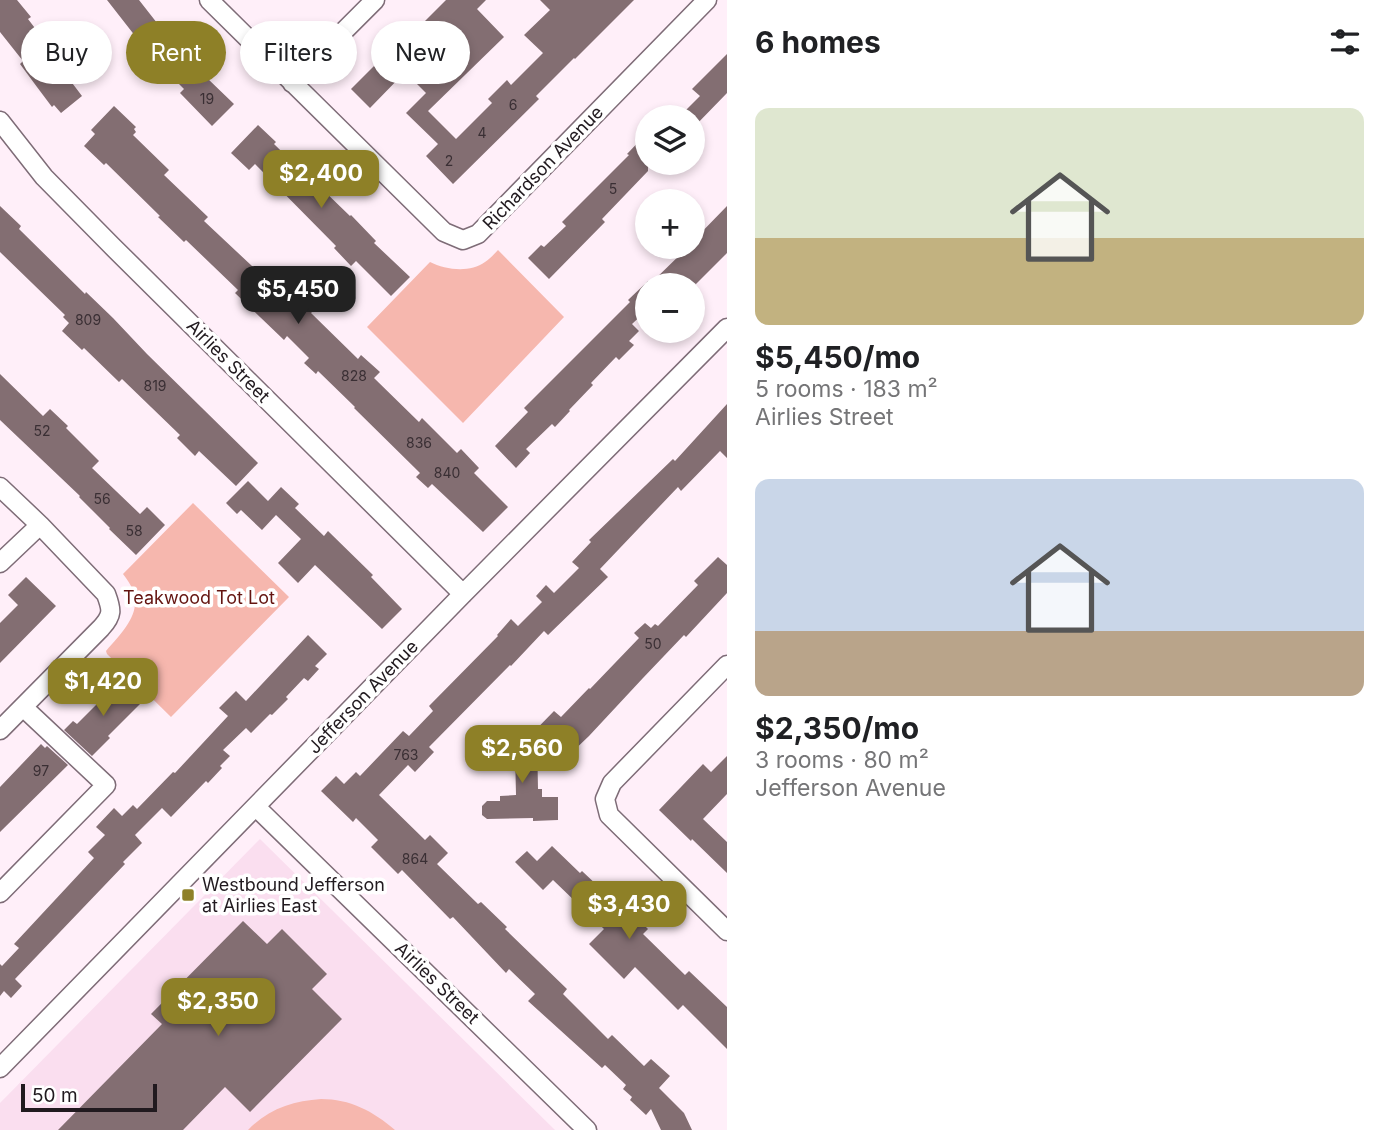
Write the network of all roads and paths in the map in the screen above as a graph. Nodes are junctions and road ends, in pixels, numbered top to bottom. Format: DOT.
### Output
graph roads {
  1 [pos="209,0"];
  2 [pos="375,0"];
  3 [pos="707,0"];
  4 [pos="354,21"];
  5 [pos="240,31"];
  6 [pos="293,84"];
  7 [pos="0,121"];
  8 [pos="727,328"];
  9 [pos="0,488"];
  10 [pos="40,525"];
  11 [pos="0,563"];
  12 [pos="463,594"];
  13 [pos="727,665"];
  14 [pos="23,707"];
  15 [pos="0,730"];
  16 [pos="256,807"];
  17 [pos="0,893"];
  18 [pos="727,931"];
  19 [pos="0,1068"];
  20 [pos="587,1130"];
  1 -- 5 [label="street"];
  2 -- 4 [label="street"];
  3 -- 6 [label="street, Richardson Avenue"];
  7 -- 12 [label="street, Airlies Street"];
  8 -- 12 [label="street, Jefferson Avenue"];
  9 -- 10 [label="street"];
  10 -- 11 [label="street"];
  10 -- 14 [label="street"];
  12 -- 16 [label="street, Jefferson Avenue"];
  13 -- 18 [label="street"];
  14 -- 15 [label="street"];
  14 -- 17 [label="street"];
  16 -- 19 [label="street, Jefferson Avenue"];
  16 -- 20 [label="street, Airlies Street"];
}
